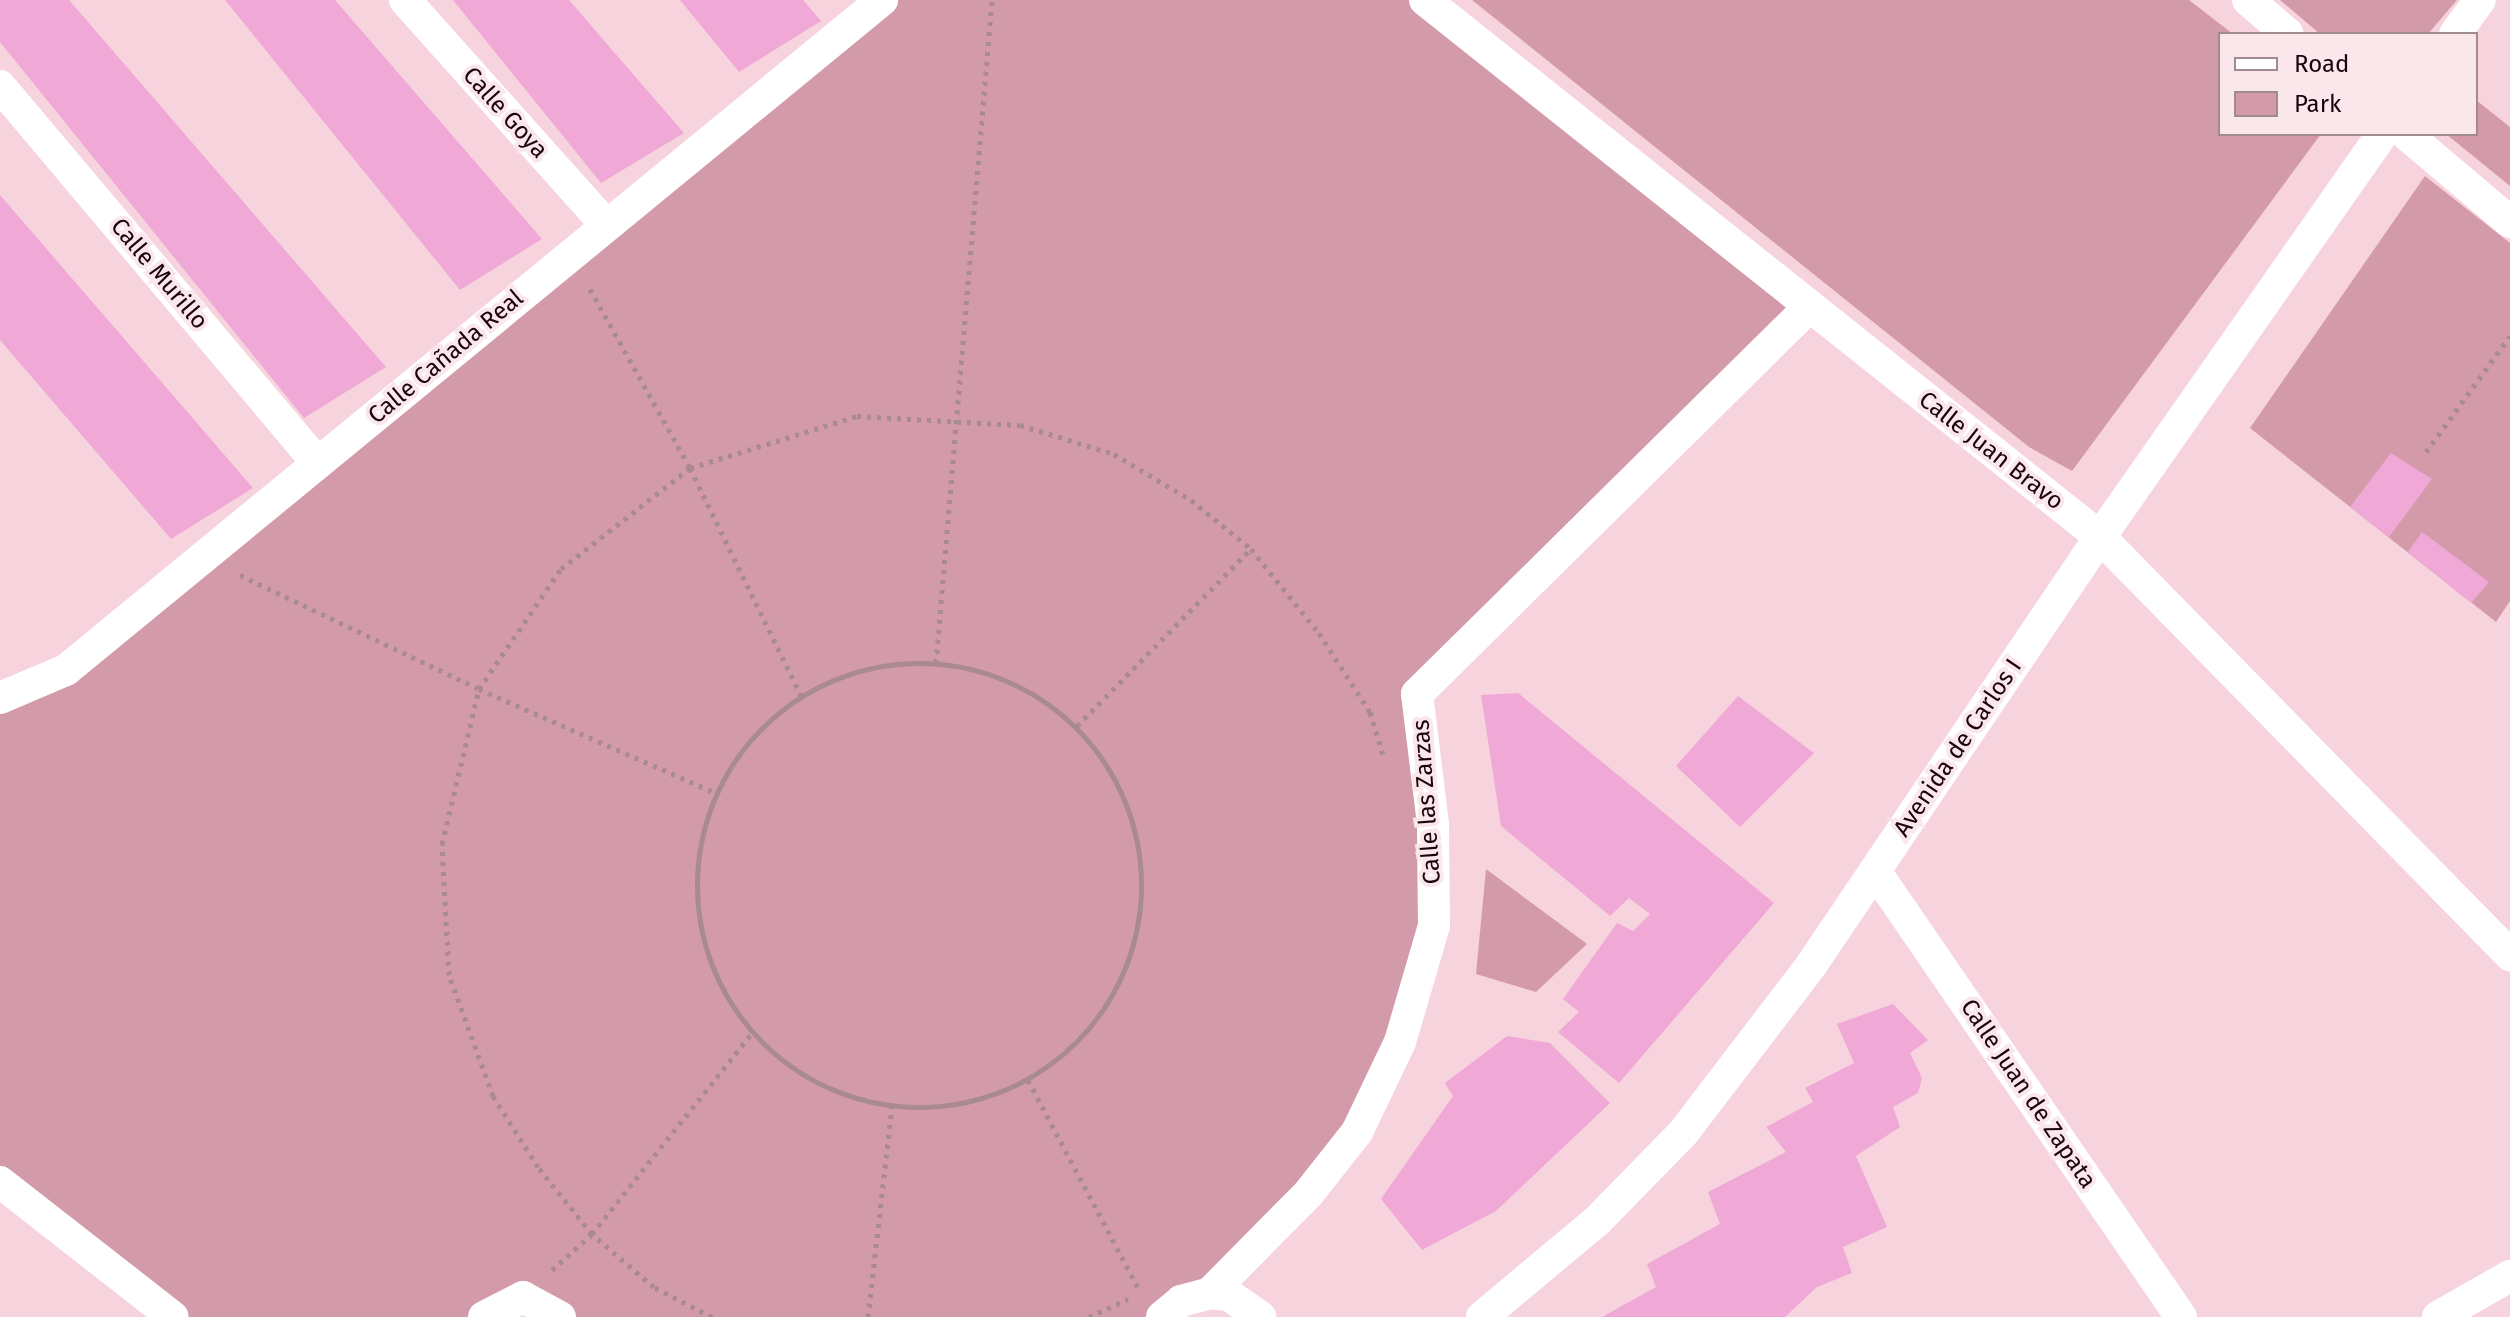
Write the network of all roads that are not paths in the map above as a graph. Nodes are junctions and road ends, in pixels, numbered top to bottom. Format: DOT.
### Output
graph roads {
  1 [pos="405,0"];
  2 [pos="882,0"];
  3 [pos="1425,0"];
  4 [pos="2248,0"];
  5 [pos="2480,0"];
  6 [pos="2286,32"];
  7 [pos="2456,32"];
  8 [pos="0,86"];
  9 [pos="2381,136"];
  10 [pos="2408,136"];
  11 [pos="2510,222"];
  12 [pos="606,225"];
  13 [pos="1809,307"];
  14 [pos="318,463"];
  15 [pos="2100,537"];
  16 [pos="0,698"];
  17 [pos="1875,871"];
  18 [pos="2510,955"];
  19 [pos="0,1182"];
  20 [pos="2510,1276"];
  21 [pos="1210,1293"];
  22 [pos="173,1317"];
  23 [pos="484,1317"];
  24 [pos="560,1317"];
  25 [pos="1162,1317"];
  26 [pos="1260,1317"];
  27 [pos="1482,1317"];
  28 [pos="2181,1317"];
  29 [pos="2438,1317"];
  1 -- 12 [label="street, Calle Goya"];
  2 -- 12 [label="street, Calle Cañada Real"];
  3 -- 13 [label="street, Calle Juan Bravo"];
  4 -- 6 [label="street"];
  5 -- 7 [label="street"];
  8 -- 14 [label="street, Calle Murillo"];
  9 -- 15 [label="street, Avenida de Carlos I"];
  10 -- 11 [label="street"];
  12 -- 14 [label="street, Calle Cañada Real"];
  13 -- 15 [label="street, Calle Juan Bravo"];
  13 -- 21 [label="street, Calle las Zarzas"];
  14 -- 16 [label="street, Calle Cañada Real"];
  15 -- 17 [label="street, Avenida de Carlos I"];
  15 -- 18 [label="street, Calle Juan Bravo"];
  17 -- 27 [label="street, Avenida de Carlos I"];
  17 -- 28 [label="street, Calle Juan de Zapata"];
  19 -- 22 [label="street"];
  20 -- 29 [label="street"];
  21 -- 25 [label="street"];
  21 -- 26 [label="street"];
  23 -- 24 [label="street"];
}
